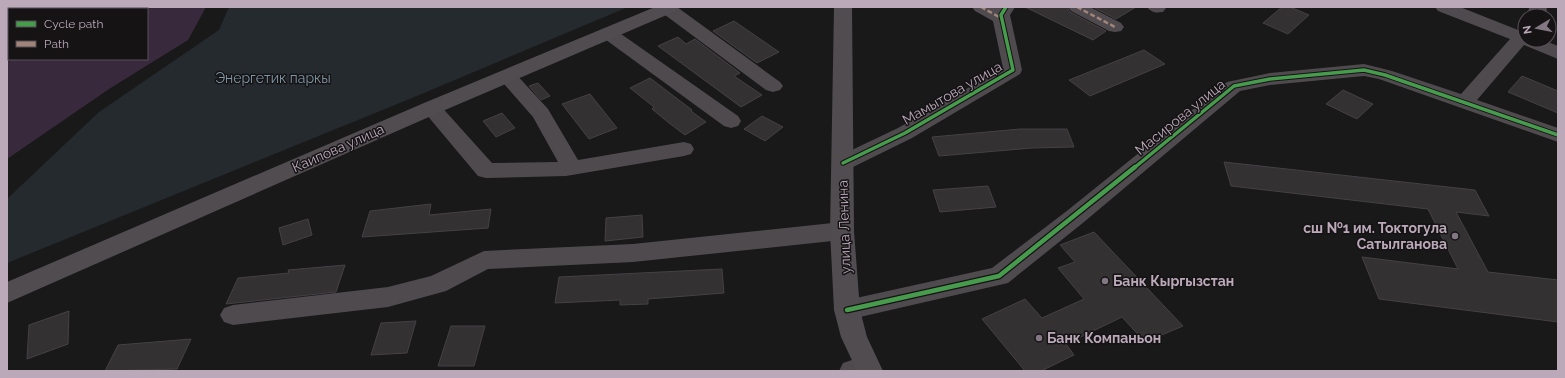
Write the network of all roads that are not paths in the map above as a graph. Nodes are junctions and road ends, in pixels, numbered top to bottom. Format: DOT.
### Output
graph roads {
  1 [pos="843,7"];
  2 [pos="980,7"];
  3 [pos="1077,7"];
  4 [pos="1444,7"];
  5 [pos="668,8"];
  6 [pos="1004,13"];
  7 [pos="1116,27"];
  8 [pos="608,33"];
  9 [pos="1517,34"];
  10 [pos="1517,45"];
  11 [pos="507,76"];
  12 [pos="773,86"];
  13 [pos="1464,103"];
  14 [pos="431,108"];
  15 [pos="731,121"];
  16 [pos="1558,135"];
  17 [pos="684,149"];
  18 [pos="843,163"];
  19 [pos="572,168"];
  20 [pos="842,231"];
  21 [pos="7,293"];
  22 [pos="847,310"];
  23 [pos="233,315"];
  24 [pos="863,369"];
  1 -- 18 [label="main road, улица Ленина"];
  2 -- 6 [label="street"];
  3 -- 7 [label="street"];
  4 -- 9 [label="street"];
  5 -- 8 [label="main road, Каипова улица"];
  5 -- 12 [label="street"];
  6 -- 18 [label="street, Мамытова улица"];
  8 -- 11 [label="main road, Каипова улица"];
  8 -- 15 [label="street"];
  10 -- 13 [label="street"];
  11 -- 14 [label="main road, Каипова улица"];
  11 -- 19 [label="street"];
  13 -- 16 [label="street, Масирова улица"];
  13 -- 22 [label="street, Масирова улица"];
  14 -- 19 [label="street"];
  14 -- 21 [label="main road, Каипова улица"];
  17 -- 19 [label="street"];
  18 -- 20 [label="main road, улица Ленина"];
  20 -- 22 [label="main road, улица Ленина"];
  20 -- 23 [label="street"];
  22 -- 24 [label="main road, улица Ленина"];
}
